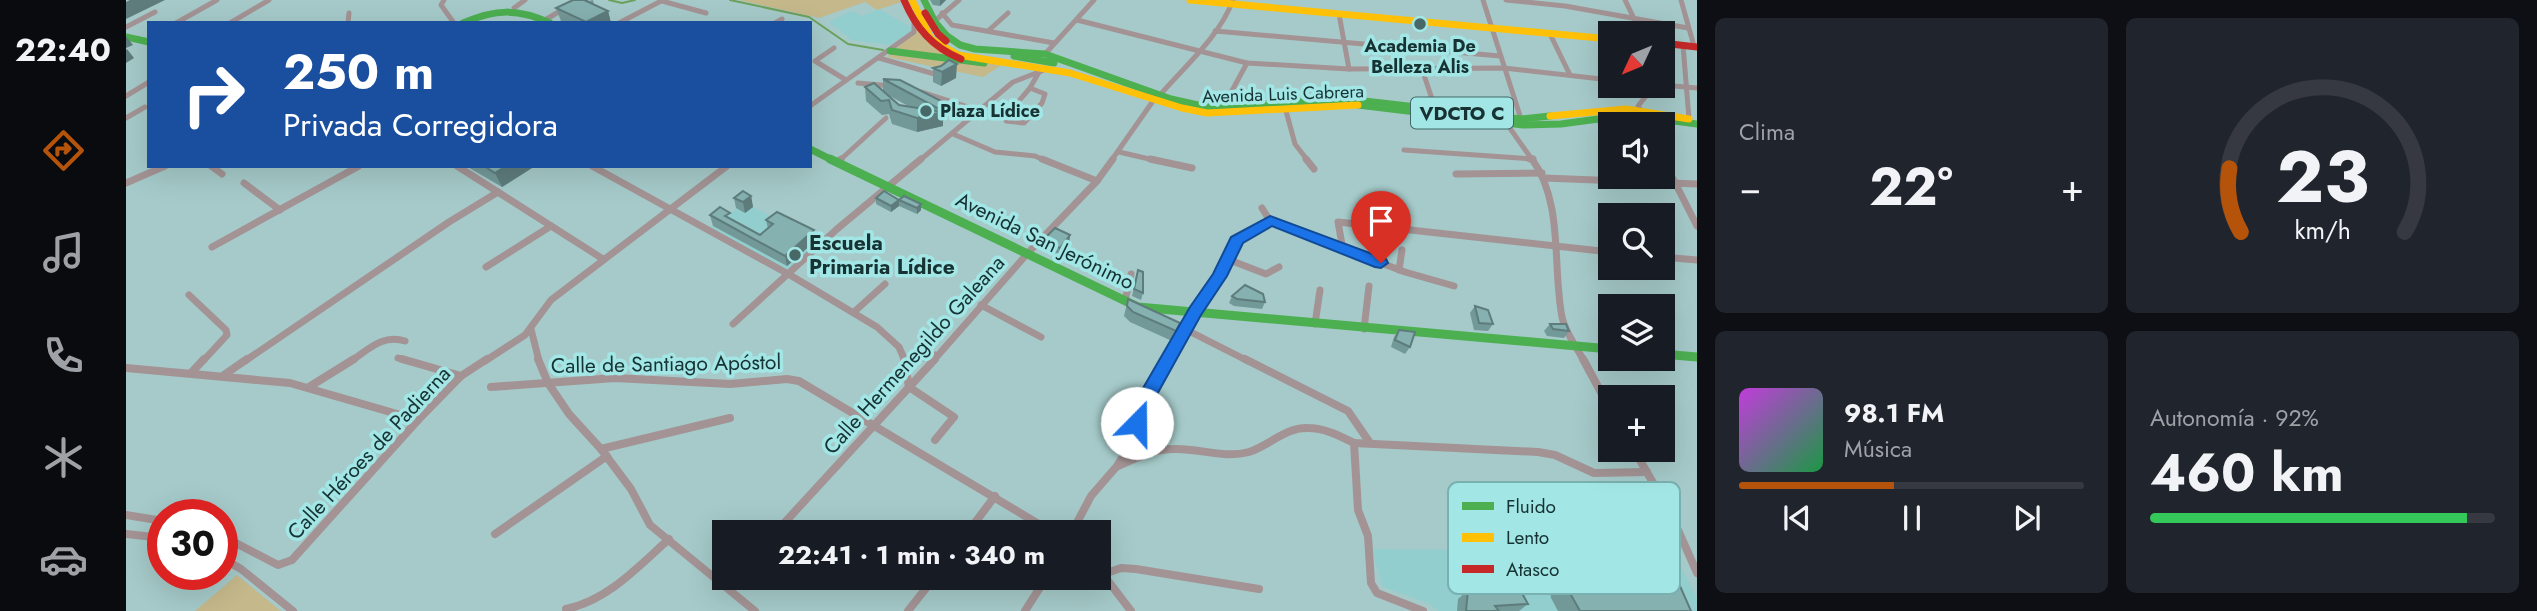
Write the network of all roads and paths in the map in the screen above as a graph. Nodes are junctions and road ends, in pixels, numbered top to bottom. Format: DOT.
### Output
graph roads {
  1 [pos="217,0"];
  2 [pos="269,0"];
  3 [pos="444,0"];
  4 [pos="525,0"];
  5 [pos="662,0"];
  6 [pos="959,0"];
  7 [pos="1094,0"];
  8 [pos="1190,0"];
  9 [pos="1483,0"];
  10 [pos="1506,0"];
  11 [pos="1625,0"];
  12 [pos="1681,0"];
  13 [pos="1232,2"];
  14 [pos="569,5"];
  15 [pos="514,8"];
  16 [pos="922,8"];
  17 [pos="146,11"];
  18 [pos="155,12"];
  19 [pos="349,13"];
  20 [pos="706,13"];
  21 [pos="1008,13"];
  22 [pos="1339,14"];
  23 [pos="1634,18"];
  24 [pos="782,19"];
  25 [pos="1077,20"];
  26 [pos="126,21"];
  27 [pos="180,21"];
  28 [pos="233,21"];
  29 [pos="348,21"];
  30 [pos="453,21"];
  31 [pos="468,21"];
  32 [pos="546,21"];
  33 [pos="549,21"];
  34 [pos="623,21"];
  35 [pos="778,21"];
  36 [pos="1635,21"];
  37 [pos="914,24"];
  38 [pos="1697,24"];
  39 [pos="1688,25"];
  40 [pos="126,27"];
  41 [pos="1490,28"];
  42 [pos="988,31"];
  43 [pos="1216,31"];
  44 [pos="1550,34"];
  45 [pos="126,37"];
  46 [pos="1598,38"];
  47 [pos="147,40"];
  48 [pos="1342,41"];
  49 [pos="1055,43"];
  50 [pos="931,45"];
  51 [pos="1691,46"];
  52 [pos="834,48"];
  53 [pos="890,51"];
  54 [pos="1195,52"];
  55 [pos="1041,53"];
  56 [pos="1500,56"];
  57 [pos="879,58"];
  58 [pos="984,63"];
  59 [pos="1247,64"];
  60 [pos="1504,68"];
  61 [pos="1349,69"];
  62 [pos="1422,69"];
  63 [pos="1075,70"];
  64 [pos="1042,71"];
  65 [pos="938,75"];
  66 [pos="1570,75"];
  67 [pos="1598,78"];
  68 [pos="846,80"];
  69 [pos="147,83"];
  70 [pos="858,83"];
  71 [pos="1675,86"];
  72 [pos="1687,87"];
  73 [pos="903,88"];
  74 [pos="1031,88"];
  75 [pos="1697,88"];
  76 [pos="914,90"];
  77 [pos="126,96"];
  78 [pos="1156,98"];
  79 [pos="1228,98"];
  80 [pos="1644,98"];
  81 [pos="812,105"];
  82 [pos="147,106"];
  83 [pos="1436,108"];
  84 [pos="1638,110"];
  85 [pos="979,111"];
  86 [pos="1286,111"];
  87 [pos="1559,117"];
  88 [pos="126,118"];
  89 [pos="886,118"];
  90 [pos="1521,119"];
  91 [pos="1598,119"];
  92 [pos="1675,122"];
  93 [pos="1695,122"];
  94 [pos="1575,123"];
  95 [pos="1507,124"];
  96 [pos="953,134"];
  97 [pos="812,150"];
  98 [pos="1404,150"];
  99 [pos="1119,152"];
  100 [pos="1533,159"];
  101 [pos="837,162"];
  102 [pos="160,168"];
  103 [pos="214,168"];
  104 [pos="355,168"];
  105 [pos="460,168"];
  106 [pos="596,168"];
  107 [pos="724,168"];
  108 [pos="1192,169"];
  109 [pos="1314,169"];
  110 [pos="222,174"];
  111 [pos="1456,174"];
  112 [pos="1543,175"];
  113 [pos="1598,178"];
  114 [pos="1097,181"];
  115 [pos="1675,182"];
  116 [pos="126,183"];
  117 [pos="244,183"];
  118 [pos="1697,184"];
  119 [pos="888,186"];
  120 [pos="498,192"];
  121 [pos="1262,208"];
  122 [pos="668,209"];
  123 [pos="280,210"];
  124 [pos="1270,221"];
  125 [pos="551,226"];
  126 [pos="1697,226"];
  127 [pos="212,247"];
  128 [pos="1556,248"];
  129 [pos="1343,250"];
  130 [pos="1402,250"];
  131 [pos="1598,252"];
  132 [pos="1027,254"];
  133 [pos="1675,258"];
  134 [pos="603,259"];
  135 [pos="1227,259"];
  136 [pos="1697,260"];
  137 [pos="486,267"];
  138 [pos="1279,267"];
  139 [pos="1402,271"];
  140 [pos="1131,274"];
  141 [pos="790,275"];
  142 [pos="1404,282"];
  143 [pos="885,284"];
  144 [pos="1369,286"];
  145 [pos="1454,286"];
  146 [pos="1320,290"];
  147 [pos="189,295"];
  148 [pos="1125,301"];
  149 [pos="981,305"];
  150 [pos="1138,307"];
  151 [pos="1196,311"];
  152 [pos="854,312"];
  153 [pos="733,324"];
  154 [pos="1315,324"];
  155 [pos="531,329"];
  156 [pos="1185,329"];
  157 [pos="1364,329"];
  158 [pos="1041,337"];
  159 [pos="405,341"];
  160 [pos="1574,346"];
  161 [pos="1598,348"];
  162 [pos="936,355"];
  163 [pos="1675,355"];
  164 [pos="1697,356"];
  165 [pos="398,358"];
  166 [pos="905,358"];
  167 [pos="126,368"];
  168 [pos="191,373"];
  169 [pos="224,375"];
  170 [pos="461,376"];
  171 [pos="548,383"];
  172 [pos="309,387"];
  173 [pos="491,387"];
  174 [pos="909,387"];
  175 [pos="1598,388"];
  176 [pos="730,418"];
  177 [pos="418,420"];
  178 [pos="875,427"];
  179 [pos="935,440"];
  180 [pos="1354,443"];
  181 [pos="1370,443"];
  182 [pos="604,452"];
  183 [pos="1641,462"];
  184 [pos="1118,466"];
  185 [pos="1647,472"];
  186 [pos="1653,482"];
  187 [pos="995,496"];
  188 [pos="126,515"];
  189 [pos="147,519"];
  190 [pos="787,520"];
  191 [pos="977,520"];
  192 [pos="1033,520"];
  193 [pos="1078,520"];
  194 [pos="126,534"];
  195 [pos="495,534"];
  196 [pos="1680,535"];
  197 [pos="147,536"];
  198 [pos="669,539"];
  199 [pos="238,544"];
  200 [pos="712,569"];
  201 [pos="238,570"];
  202 [pos="1111,570"];
  203 [pos="1697,573"];
  204 [pos="1111,583"];
  205 [pos="1259,589"];
  206 [pos="737,590"];
  207 [pos="925,590"];
  208 [pos="1038,590"];
  209 [pos="566,609"];
  210 [pos="582,609"];
  211 [pos="293,611"];
  212 [pos="755,611"];
  213 [pos="908,611"];
  214 [pos="1025,611"];
  215 [pos="1131,611"];
  216 [pos="1423,611"];
  1 -- 27 [label="street"];
  2 -- 28 [label="street"];
  3 -- 30 [label="street"];
  4 -- 15 [label="street"];
  5 -- 20 [label="street"];
  5 -- 34 [label="street"];
  6 -- 16 [label="street"];
  7 -- 25 [label="street"];
  8 -- 13 [label="main road"];
  9 -- 41 [label="street"];
  10 -- 23 [label="street"];
  11 -- 23 [label="street"];
  12 -- 39 [label="street"];
  13 -- 22 [label="main road"];
  13 -- 43 [label="street, Calle Hermenegildo Galeana"];
  14 -- 33 [label="street"];
  15 -- 31 [label="main road"];
  15 -- 32 [label="main road"];
  16 -- 37 [label="main road, Avenida Luis Cabrera"];
  16 -- 42 [label="street"];
  16 -- 50 [label="main road"];
  16 -- 55 [label="main road, Avenida Luis Cabrera"];
  16 -- 63 [label="main road"];
  16 -- 63 [label="main road, VDCTO C"];
  16 -- 93 [label="main road, VDCTO C"];
  17 -- 26 [label="street"];
  18 -- 40 [label="street"];
  19 -- 29 [label="street"];
  21 -- 42 [label="street"];
  22 -- 41 [label="main road"];
  22 -- 48 [label="street"];
  23 -- 36 [label="street"];
  23 -- 39 [label="street"];
  24 -- 35 [label="street"];
  25 -- 49 [label="street"];
  25 -- 54 [label="street"];
  37 -- 50 [label="main road, Avenida Luis Cabrera"];
  37 -- 53 [label="street"];
  38 -- 39 [label="street"];
  39 -- 51 [label="street"];
  41 -- 44 [label="main road"];
  41 -- 56 [label="street"];
  42 -- 49 [label="street"];
  43 -- 48 [label="street"];
  43 -- 54 [label="street, Calle Hermenegildo Galeana"];
  44 -- 46 [label="main road"];
  44 -- 66 [label="street"];
  45 -- 47 [label="main road"];
  48 -- 56 [label="street"];
  48 -- 61 [label="street"];
  49 -- 55 [label="street"];
  50 -- 58 [label="main road, Avenida Luis Cabrera"];
  51 -- 72 [label="street"];
  52 -- 68 [label="street"];
  53 -- 57 [label="street"];
  53 -- 58 [label="main road"];
  54 -- 59 [label="street"];
  54 -- 78 [label="street, Calle Hermenegildo Galeana"];
  55 -- 63 [label="main road, Avenida Luis Cabrera"];
  56 -- 60 [label="street"];
  57 -- 65 [label="street"];
  57 -- 68 [label="street"];
  58 -- 64 [label="main road, Avenida Luis Cabrera"];
  59 -- 61 [label="street"];
  59 -- 79 [label="street"];
  60 -- 62 [label="street"];
  60 -- 66 [label="street"];
  60 -- 90 [label="street"];
  61 -- 62 [label="street"];
  62 -- 83 [label="street"];
  63 -- 64 [label="main road, Avenida Luis Cabrera"];
  63 -- 78 [label="main road, Avenida Luis Cabrera"];
  63 -- 93 [label="main road, VDCTO C"];
  64 -- 74 [label="street"];
  64 -- 85 [label="street"];
  66 -- 67 [label="street"];
  68 -- 81 [label="street"];
  69 -- 77 [label="street"];
  70 -- 73 [label="street"];
  71 -- 72 [label="street"];
  72 -- 75 [label="street"];
  72 -- 93 [label="street"];
  74 -- 74 [label="street"];
  76 -- 85 [label="street"];
  78 -- 83 [label="main road, Avenida Luis Cabrera"];
  78 -- 86 [label="main road, Avenida Luis Cabrera"];
  78 -- 99 [label="street, Calle Hermenegildo Galeana"];
  80 -- 84 [label="street"];
  82 -- 88 [label="street"];
  83 -- 90 [label="main road, Avenida Luis Cabrera"];
  84 -- 87 [label="main road, Avenida Luis Cabrera"];
  84 -- 93 [label="main road, Avenida Luis Cabrera"];
  84 -- 94 [label="main road"];
  85 -- 96 [label="street"];
  86 -- 95 [label="main road, Avenida Luis Cabrera"];
  86 -- 109 [label="street"];
  87 -- 90 [label="main road, Avenida Luis Cabrera"];
  87 -- 94 [label="main road"];
  89 -- 101 [label="street"];
  91 -- 94 [label="main road, Avenida Luis Cabrera"];
  92 -- 93 [label="main road, Avenida Luis Cabrera"];
  94 -- 95 [label="main road, Avenida Luis Cabrera"];
  95 -- 100 [label="street"];
  96 -- 114 [label="street"];
  96 -- 119 [label="street"];
  97 -- 101 [label="main road, Avenida San Jerónimo"];
  98 -- 100 [label="street"];
  99 -- 108 [label="street"];
  99 -- 114 [label="street, Calle Hermenegildo Galeana"];
  100 -- 112 [label="street"];
  101 -- 119 [label="main road, Avenida San Jerónimo"];
  102 -- 116 [label="street"];
  103 -- 110 [label="street"];
  104 -- 123 [label="street"];
  105 -- 120 [label="street"];
  106 -- 122 [label="street"];
  107 -- 122 [label="street, Calle Héroes de Padierna"];
  111 -- 112 [label="street"];
  112 -- 113 [label="street"];
  112 -- 128 [label="street"];
  114 -- 132 [label="street, Calle Hermenegildo Galeana"];
  115 -- 118 [label="street"];
  115 -- 126 [label="street"];
  117 -- 123 [label="street"];
  119 -- 132 [label="main road, Avenida San Jerónimo"];
  119 -- 141 [label="street"];
  120 -- 125 [label="street"];
  120 -- 169 [label="street"];
  121 -- 124 [label="street"];
  122 -- 134 [label="street, Calle Héroes de Padierna"];
  122 -- 141 [label="street"];
  123 -- 127 [label="street"];
  124 -- 129 [label="street"];
  124 -- 135 [label="street"];
  125 -- 134 [label="street"];
  125 -- 137 [label="street"];
  128 -- 129 [label="street"];
  128 -- 131 [label="street"];
  128 -- 160 [label="street"];
  129 -- 139 [label="street"];
  130 -- 139 [label="street"];
  132 -- 148 [label="main road, Avenida San Jerónimo"];
  132 -- 149 [label="street, Calle Hermenegildo Galeana"];
  133 -- 136 [label="street"];
  134 -- 155 [label="street, Calle Héroes de Padierna"];
  135 -- 138 [label="street"];
  135 -- 151 [label="street"];
  139 -- 142 [label="street"];
  139 -- 145 [label="street"];
  140 -- 148 [label="street"];
  141 -- 152 [label="street"];
  141 -- 153 [label="street"];
  143 -- 152 [label="street"];
  144 -- 157 [label="street"];
  146 -- 154 [label="street"];
  147 -- 168 [label="street"];
  148 -- 150 [label="main road, Avenida San Jerónimo"];
  149 -- 158 [label="street"];
  149 -- 162 [label="street, Calle Hermenegildo Galeana"];
  150 -- 151 [label="main road, Avenida San Jerónimo"];
  150 -- 156 [label="street"];
  151 -- 154 [label="main road, Avenida San Jerónimo"];
  151 -- 156 [label="street"];
  152 -- 166 [label="street"];
  154 -- 157 [label="main road, Avenida San Jerónimo"];
  155 -- 170 [label="street, Calle Héroes de Padierna"];
  155 -- 171 [label="street"];
  156 -- 181 [label="street"];
  156 -- 184 [label="street"];
  157 -- 160 [label="main road, Avenida San Jerónimo"];
  159 -- 172 [label="street"];
  160 -- 161 [label="main road, Avenida San Jerónimo"];
  160 -- 175 [label="street"];
  162 -- 166 [label="street"];
  162 -- 174 [label="street, Calle Hermenegildo Galeana"];
  163 -- 164 [label="main road"];
  165 -- 170 [label="street"];
  166 -- 174 [label="street"];
  167 -- 168 [label="street"];
  168 -- 169 [label="street"];
  169 -- 172 [label="street"];
  170 -- 177 [label="street, Calle Héroes de Padierna"];
  171 -- 173 [label="street, Calle de Santiago Apóstol"];
  171 -- 178 [label="street, Calle de Santiago Apóstol"];
  171 -- 182 [label="street"];
  172 -- 177 [label="street"];
  174 -- 178 [label="street, Calle Hermenegildo Galeana"];
  174 -- 179 [label="street"];
  176 -- 182 [label="street"];
  177 -- 199 [label="street, Calle Héroes de Padierna"];
  178 -- 187 [label="street, Calle de Santiago Apóstol"];
  178 -- 190 [label="street, Calle Hermenegildo Galeana"];
  180 -- 181 [label="street"];
  180 -- 184 [label="street"];
  180 -- 216 [label="street"];
  181 -- 185 [label="street"];
  182 -- 195 [label="street"];
  182 -- 198 [label="street"];
  183 -- 185 [label="street"];
  184 -- 193 [label="street"];
  185 -- 186 [label="street"];
  187 -- 191 [label="street"];
  187 -- 192 [label="street, Calle de Santiago Apóstol"];
  188 -- 189 [label="street"];
  194 -- 197 [label="street"];
  196 -- 203 [label="street"];
  198 -- 200 [label="street"];
  198 -- 210 [label="street"];
  201 -- 211 [label="street"];
  202 -- 205 [label="street"];
  204 -- 215 [label="street"];
  206 -- 212 [label="street"];
  207 -- 213 [label="street"];
  208 -- 214 [label="street"];
  209 -- 210 [label="street"];
}
